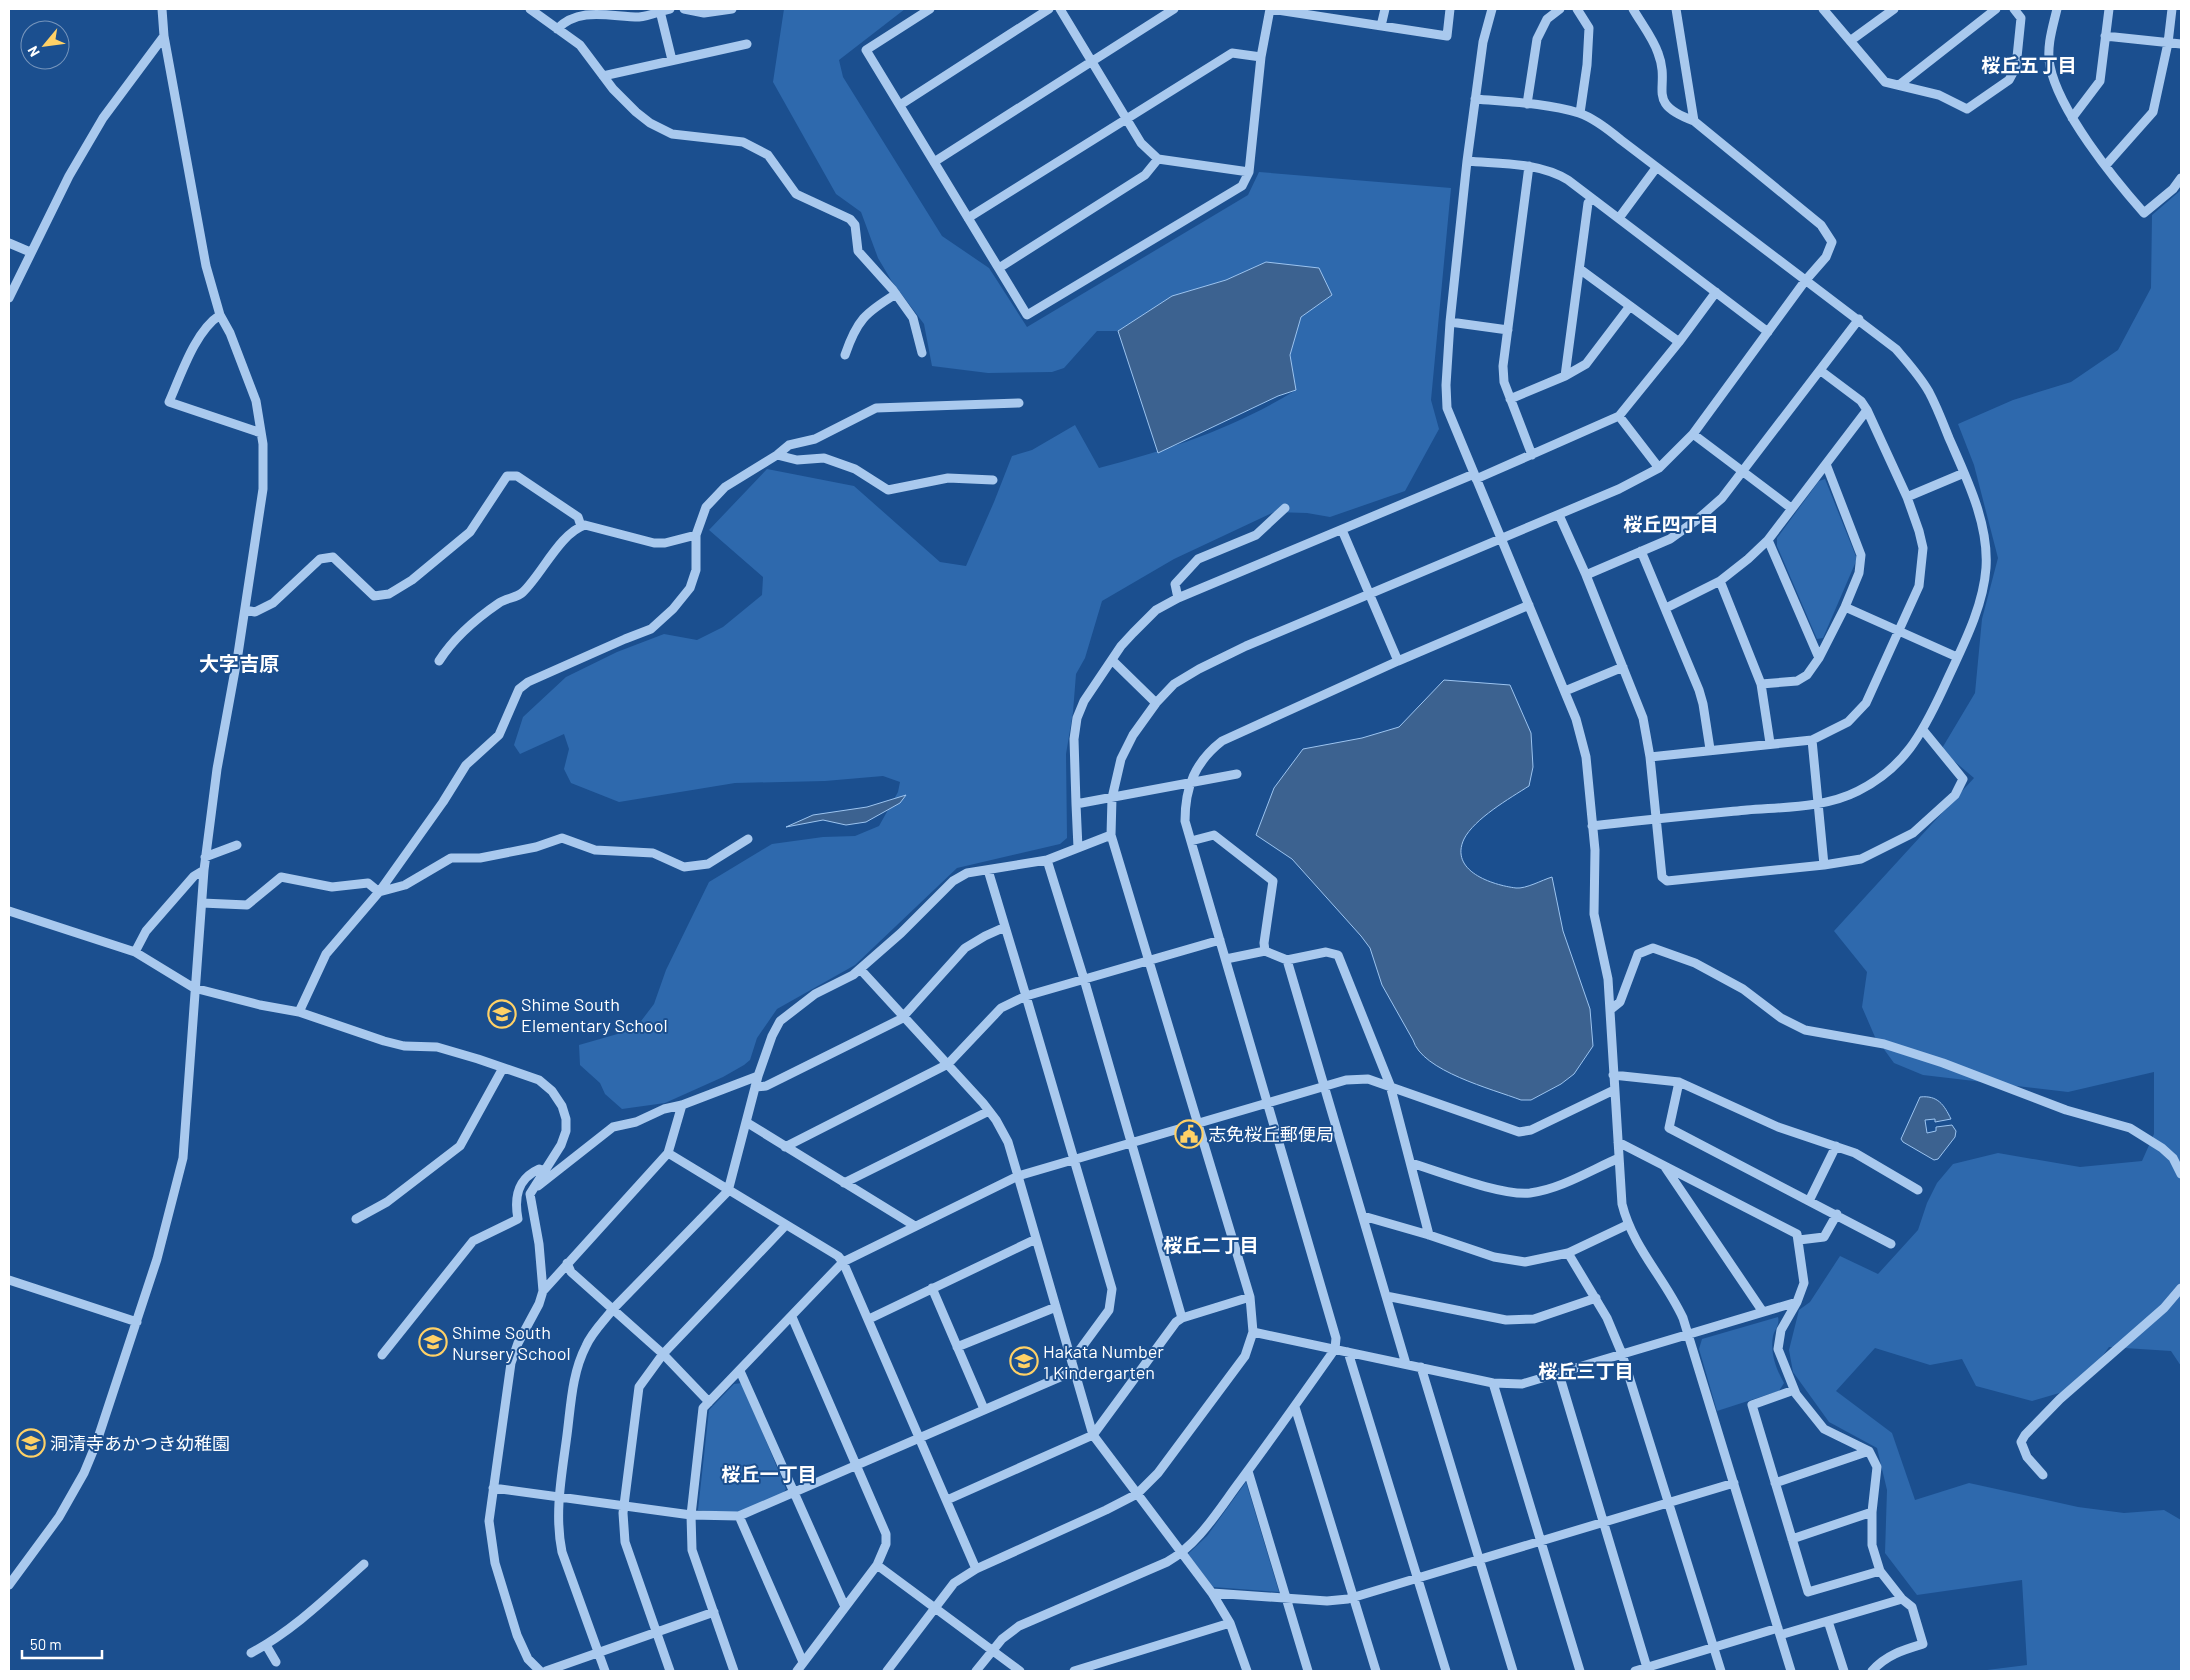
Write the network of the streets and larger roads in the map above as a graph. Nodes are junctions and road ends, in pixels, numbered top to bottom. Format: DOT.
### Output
graph roads {
  1 [pos="162,9"];
  2 [pos="530,9"];
  3 [pos="670,9"];
  4 [pos="684,9"];
  5 [pos="732,9"];
  6 [pos="930,9"];
  7 [pos="1048,9"];
  8 [pos="1060,9"];
  9 [pos="1174,9"];
  10 [pos="1270,9"];
  11 [pos="1385,9"];
  12 [pos="1450,9"];
  13 [pos="1492,9"];
  14 [pos="1560,9"];
  15 [pos="1577,9"];
  16 [pos="1633,9"];
  17 [pos="1676,9"];
  18 [pos="1823,9"];
  19 [pos="1894,9"];
  20 [pos="1996,9"];
  21 [pos="2014,9"];
  22 [pos="2057,9"];
  23 [pos="2109,9"];
  24 [pos="2172,9"];
  25 [pos="660,11"];
  26 [pos="1318,13"];
  27 [pos="1381,26"];
  28 [pos="557,29"];
  29 [pos="164,36"];
  30 [pos="2105,36"];
  31 [pos="1850,41"];
  32 [pos="2168,43"];
  33 [pos="747,44"];
  34 [pos="2181,44"];
  35 [pos="1260,57"];
  36 [pos="672,60"];
  37 [pos="1091,61"];
  38 [pos="603,76"];
  39 [pos="1899,85"];
  40 [pos="1475,99"];
  41 [pos="1527,104"];
  42 [pos="900,106"];
  43 [pos="1580,114"];
  44 [pos="2072,118"];
  45 [pos="1126,119"];
  46 [pos="1694,121"];
  47 [pos="1158,159"];
  48 [pos="1467,161"];
  49 [pos="934,162"];
  50 [pos="2106,165"];
  51 [pos="1529,166"];
  52 [pos="1656,168"];
  53 [pos="1249,172"];
  54 [pos="2181,178"];
  55 [pos="1593,199"];
  56 [pos="968,218"];
  57 [pos="1619,218"];
  58 [pos="9,243"];
  59 [pos="30,252"];
  60 [pos="999,268"];
  61 [pos="1581,270"];
  62 [pos="1806,281"];
  63 [pos="1716,292"];
  64 [pos="896,294"];
  65 [pos="9,298"];
  66 [pos="1630,306"];
  67 [pos="220,315"];
  68 [pos="1858,319"];
  69 [pos="1450,322"];
  70 [pos="1508,330"];
  71 [pos="1768,332"];
  72 [pos="1679,342"];
  73 [pos="922,354"];
  74 [pos="845,355"];
  75 [pos="1821,371"];
  76 [pos="1565,376"];
  77 [pos="1510,399"];
  78 [pos="1020,402"];
  79 [pos="1867,410"];
  80 [pos="1619,416"];
  81 [pos="261,433"];
  82 [pos="1693,434"];
  83 [pos="777,455"];
  84 [pos="1532,455"];
  85 [pos="1826,464"];
  86 [pos="1659,468"];
  87 [pos="1743,472"];
  88 [pos="1964,473"];
  89 [pos="1475,476"];
  90 [pos="993,480"];
  91 [pos="1907,497"];
  92 [pos="1285,508"];
  93 [pos="1791,508"];
  94 [pos="1559,515"];
  95 [pos="581,526"];
  96 [pos="1342,530"];
  97 [pos="696,535"];
  98 [pos="1500,539"];
  99 [pos="1768,540"];
  100 [pos="1641,551"];
  101 [pos="1586,575"];
  102 [pos="1720,581"];
  103 [pos="1369,593"];
  104 [pos="1178,598"];
  105 [pos="1529,605"];
  106 [pos="1845,607"];
  107 [pos="1666,608"];
  108 [pos="245,610"];
  109 [pos="1899,630"];
  110 [pos="1957,657"];
  111 [pos="1819,658"];
  112 [pos="1113,660"];
  113 [pos="1398,661"];
  114 [pos="439,662"];
  115 [pos="1623,667"];
  116 [pos="1761,684"];
  117 [pos="1565,691"];
  118 [pos="1156,703"];
  119 [pos="1924,730"];
  120 [pos="1812,740"];
  121 [pos="1770,743"];
  122 [pos="1710,749"];
  123 [pos="1650,757"];
  124 [pos="1237,774"];
  125 [pos="1189,783"];
  126 [pos="1112,798"];
  127 [pos="1076,804"];
  128 [pos="1818,804"];
  129 [pos="1656,818"];
  130 [pos="1592,826"];
  131 [pos="1111,835"];
  132 [pos="748,839"];
  133 [pos="1191,841"];
  134 [pos="238,845"];
  135 [pos="1078,848"];
  136 [pos="205,857"];
  137 [pos="1047,860"];
  138 [pos="1824,865"];
  139 [pos="204,870"];
  140 [pos="988,870"];
  141 [pos="379,892"];
  142 [pos="202,903"];
  143 [pos="9,911"];
  144 [pos="1005,927"];
  145 [pos="1220,940"];
  146 [pos="1265,951"];
  147 [pos="135,952"];
  148 [pos="1226,959"];
  149 [pos="1149,960"];
  150 [pos="1287,960"];
  151 [pos="860,969"];
  152 [pos="1084,980"];
  153 [pos="194,988"];
  154 [pos="1026,996"];
  155 [pos="1610,1010"];
  156 [pos="299,1012"];
  157 [pos="904,1017"];
  158 [pos="948,1064"];
  159 [pos="503,1068"];
  160 [pos="1613,1075"];
  161 [pos="758,1076"];
  162 [pos="1679,1082"];
  163 [pos="1390,1085"];
  164 [pos="755,1087"];
  165 [pos="1326,1087"];
  166 [pos="1614,1090"];
  167 [pos="1268,1104"];
  168 [pos="682,1105"];
  169 [pos="989,1111"];
  170 [pos="746,1122"];
  171 [pos="1197,1124"];
  172 [pos="1618,1142"];
  173 [pos="1131,1143"];
  174 [pos="1836,1146"];
  175 [pos="785,1147"];
  176 [pos="668,1152"];
  177 [pos="1619,1158"];
  178 [pos="1075,1159"];
  179 [pos="1411,1163"];
  180 [pos="1664,1165"];
  181 [pos="544,1171"];
  182 [pos="2181,1174"];
  183 [pos="1018,1176"];
  184 [pos="844,1183"];
  185 [pos="535,1188"];
  186 [pos="1918,1190"];
  187 [pos="728,1191"];
  188 [pos="1809,1201"];
  189 [pos="1837,1214"];
  190 [pos="1363,1216"];
  191 [pos="356,1218"];
  192 [pos="786,1225"];
  193 [pos="1627,1225"];
  194 [pos="916,1226"];
  195 [pos="1429,1235"];
  196 [pos="1036,1239"];
  197 [pos="1799,1240"];
  198 [pos="1891,1244"];
  199 [pos="1568,1253"];
  200 [pos="843,1262"];
  201 [pos="567,1263"];
  202 [pos="9,1280"];
  203 [pos="932,1288"];
  204 [pos="2181,1288"];
  205 [pos="543,1291"];
  206 [pos="1250,1296"];
  207 [pos="1386,1296"];
  208 [pos="1596,1298"];
  209 [pos="1797,1302"];
  210 [pos="1056,1307"];
  211 [pos="613,1309"];
  212 [pos="1763,1312"];
  213 [pos="792,1317"];
  214 [pos="1182,1318"];
  215 [pos="869,1319"];
  216 [pos="136,1322"];
  217 [pos="1253,1332"];
  218 [pos="1688,1333"];
  219 [pos="957,1347"];
  220 [pos="1335,1349"];
  221 [pos="1348,1352"];
  222 [pos="663,1354"];
  223 [pos="1622,1354"];
  224 [pos="382,1355"];
  225 [pos="1071,1359"];
  226 [pos="1406,1364"];
  227 [pos="1421,1367"];
  228 [pos="740,1371"];
  229 [pos="1074,1371"];
  230 [pos="1559,1374"];
  231 [pos="1493,1383"];
  232 [pos="1794,1390"];
  233 [pos="709,1402"];
  234 [pos="1295,1407"];
  235 [pos="984,1409"];
  236 [pos="1093,1435"];
  237 [pos="920,1438"];
  238 [pos="1869,1452"];
  239 [pos="857,1465"];
  240 [pos="1248,1470"];
  241 [pos="2043,1475"];
  242 [pos="1734,1482"];
  243 [pos="1775,1483"];
  244 [pos="493,1488"];
  245 [pos="794,1492"];
  246 [pos="1137,1494"];
  247 [pos="559,1498"];
  248 [pos="947,1500"];
  249 [pos="1668,1502"];
  250 [pos="624,1505"];
  251 [pos="1872,1512"];
  252 [pos="692,1515"];
  253 [pos="739,1516"];
  254 [pos="1603,1522"];
  255 [pos="1792,1539"];
  256 [pos="1541,1541"];
  257 [pos="1183,1553"];
  258 [pos="1479,1560"];
  259 [pos="364,1564"];
  260 [pos="877,1565"];
  261 [pos="976,1568"];
  262 [pos="1880,1571"];
  263 [pos="1418,1578"];
  264 [pos="9,1585"];
  265 [pos="1212,1594"];
  266 [pos="1287,1598"];
  267 [pos="1353,1598"];
  268 [pos="1902,1599"];
  269 [pos="845,1607"];
  270 [pos="934,1607"];
  271 [pos="714,1612"];
  272 [pos="1828,1621"];
  273 [pos="1230,1623"];
  274 [pos="1779,1631"];
  275 [pos="656,1632"];
  276 [pos="266,1645"];
  277 [pos="1713,1647"];
  278 [pos="992,1651"];
  279 [pos="599,1652"];
  280 [pos="251,1653"];
  281 [pos="276,1662"];
  282 [pos="803,1662"];
  283 [pos="1648,1669"];
  284 [pos="540,1671"];
  285 [pos="546,1671"];
  286 [pos="605,1671"];
  287 [pos="670,1671"];
  288 [pos="734,1671"];
  289 [pos="797,1671"];
  290 [pos="887,1671"];
  291 [pos="976,1671"];
  292 [pos="1020,1671"];
  293 [pos="1074,1671"];
  294 [pos="1247,1671"];
  295 [pos="1308,1671"];
  296 [pos="1376,1671"];
  297 [pos="1446,1671"];
  298 [pos="1513,1671"];
  299 [pos="1580,1671"];
  300 [pos="1635,1671"];
  301 [pos="1720,1671"];
  302 [pos="1791,1671"];
  303 [pos="1844,1671"];
  304 [pos="1872,1671"];
  1 -- 29 [label="street"];
  2 -- 28 [label="street"];
  3 -- 25 [label="street"];
  4 -- 5 [label="street"];
  6 -- 42 [label="street"];
  7 -- 42 [label="street"];
  8 -- 37 [label="street"];
  9 -- 37 [label="street"];
  10 -- 26 [label="street"];
  10 -- 35 [label="street"];
  11 -- 27 [label="street"];
  12 -- 27 [label="street"];
  13 -- 40 [label="street"];
  14 -- 41 [label="street"];
  15 -- 43 [label="street"];
  16 -- 46 [label="street"];
  17 -- 46 [label="street"];
  18 -- 31 [label="street"];
  19 -- 31 [label="street"];
  20 -- 39 [label="street"];
  21 -- 39 [label="street"];
  22 -- 44 [label="street"];
  23 -- 30 [label="street"];
  24 -- 32 [label="street"];
  25 -- 28 [label="street"];
  25 -- 36 [label="street"];
  26 -- 27 [label="street"];
  28 -- 38 [label="street"];
  29 -- 59 [label="street"];
  29 -- 67 [label="street"];
  30 -- 32 [label="street"];
  30 -- 44 [label="street"];
  31 -- 39 [label="street"];
  32 -- 34 [label="street"];
  32 -- 50 [label="street"];
  33 -- 36 [label="street"];
  35 -- 45 [label="street"];
  35 -- 53 [label="street"];
  36 -- 38 [label="street"];
  37 -- 45 [label="street"];
  37 -- 49 [label="street"];
  38 -- 64 [label="street"];
  40 -- 41 [label="street"];
  40 -- 48 [label="street"];
  41 -- 43 [label="street"];
  42 -- 49 [label="street"];
  43 -- 52 [label="street"];
  44 -- 50 [label="street"];
  45 -- 47 [label="street"];
  45 -- 56 [label="street"];
  46 -- 62 [label="street"];
  47 -- 53 [label="street"];
  47 -- 60 [label="street"];
  48 -- 51 [label="street"];
  48 -- 69 [label="street"];
  49 -- 56 [label="street"];
  50 -- 54 [label="street"];
  51 -- 55 [label="street"];
  51 -- 70 [label="street"];
  52 -- 57 [label="street"];
  52 -- 62 [label="street"];
  53 -- 60 [label="street"];
  55 -- 57 [label="street"];
  55 -- 61 [label="street"];
  56 -- 60 [label="street"];
  57 -- 63 [label="street"];
  58 -- 59 [label="street"];
  59 -- 65 [label="street"];
  61 -- 66 [label="street"];
  61 -- 76 [label="street"];
  62 -- 68 [label="street"];
  62 -- 71 [label="street"];
  63 -- 71 [label="street"];
  63 -- 72 [label="street"];
  64 -- 73 [label="street"];
  64 -- 74 [label="street"];
  66 -- 72 [label="street"];
  66 -- 76 [label="street"];
  67 -- 81 [label="street"];
  67 -- 81 [label="street"];
  68 -- 75 [label="street"];
  68 -- 88 [label="street"];
  69 -- 70 [label="street"];
  69 -- 89 [label="street"];
  70 -- 77 [label="street"];
  71 -- 82 [label="street"];
  72 -- 80 [label="street"];
  75 -- 79 [label="street"];
  75 -- 87 [label="street"];
  76 -- 77 [label="street"];
  77 -- 84 [label="street"];
  78 -- 83 [label="street"];
  79 -- 85 [label="street"];
  79 -- 91 [label="street"];
  80 -- 84 [label="street"];
  80 -- 86 [label="street"];
  81 -- 108 [label="street"];
  82 -- 86 [label="street"];
  82 -- 87 [label="street"];
  83 -- 90 [label="street"];
  83 -- 97 [label="street"];
  84 -- 89 [label="street"];
  85 -- 93 [label="street"];
  85 -- 106 [label="street"];
  86 -- 94 [label="street"];
  87 -- 93 [label="street"];
  87 -- 100 [label="street"];
  88 -- 91 [label="street"];
  88 -- 110 [label="street"];
  89 -- 96 [label="street"];
  89 -- 98 [label="street"];
  91 -- 109 [label="street"];
  92 -- 104 [label="street"];
  93 -- 99 [label="street"];
  94 -- 98 [label="street"];
  94 -- 101 [label="street"];
  95 -- 97 [label="street"];
  95 -- 108 [label="street"];
  95 -- 114 [label="street"];
  96 -- 103 [label="street"];
  96 -- 104 [label="street"];
  97 -- 141 [label="street"];
  98 -- 103 [label="street"];
  98 -- 105 [label="street"];
  99 -- 102 [label="street"];
  99 -- 111 [label="street"];
  100 -- 101 [label="street"];
  100 -- 107 [label="street"];
  101 -- 115 [label="street"];
  102 -- 107 [label="street"];
  102 -- 116 [label="street"];
  103 -- 113 [label="street"];
  103 -- 118 [label="street"];
  104 -- 112 [label="street"];
  105 -- 113 [label="street"];
  105 -- 117 [label="street"];
  106 -- 109 [label="street"];
  106 -- 111 [label="street"];
  107 -- 122 [label="street"];
  108 -- 136 [label="street"];
  109 -- 110 [label="street"];
  109 -- 120 [label="street"];
  110 -- 119 [label="street"];
  111 -- 116 [label="street"];
  112 -- 118 [label="street"];
  112 -- 127 [label="street"];
  113 -- 125 [label="street"];
  115 -- 117 [label="street"];
  115 -- 123 [label="street"];
  116 -- 121 [label="street"];
  117 -- 130 [label="street"];
  118 -- 126 [label="street"];
  119 -- 128 [label="street"];
  119 -- 138 [label="street"];
  120 -- 121 [label="street"];
  120 -- 128 [label="street"];
  121 -- 122 [label="street"];
  122 -- 123 [label="street"];
  123 -- 129 [label="street"];
  124 -- 125 [label="street"];
  125 -- 126 [label="street"];
  125 -- 133 [label="street"];
  126 -- 127 [label="street"];
  126 -- 131 [label="street"];
  127 -- 135 [label="street"];
  128 -- 129 [label="street"];
  128 -- 138 [label="street"];
  129 -- 130 [label="street"];
  129 -- 138 [label="street"];
  130 -- 155 [label="street"];
  131 -- 135 [label="street"];
  131 -- 149 [label="street"];
  132 -- 141 [label="street"];
  133 -- 145 [label="street"];
  133 -- 146 [label="street"];
  134 -- 136 [label="street"];
  135 -- 137 [label="street"];
  136 -- 139 [label="street"];
  137 -- 140 [label="street"];
  137 -- 152 [label="street"];
  139 -- 142 [label="street"];
  139 -- 147 [label="street"];
  140 -- 144 [label="street"];
  140 -- 151 [label="street"];
  141 -- 142 [label="street"];
  141 -- 156 [label="street"];
  142 -- 153 [label="street"];
  143 -- 147 [label="street"];
  144 -- 154 [label="street"];
  144 -- 157 [label="street"];
  145 -- 148 [label="street"];
  145 -- 149 [label="street"];
  146 -- 148 [label="street"];
  146 -- 150 [label="street"];
  147 -- 153 [label="street"];
  148 -- 167 [label="street"];
  149 -- 152 [label="street"];
  149 -- 171 [label="street"];
  150 -- 163 [label="street"];
  150 -- 165 [label="street"];
  151 -- 157 [label="street"];
  151 -- 161 [label="street"];
  152 -- 154 [label="street"];
  152 -- 173 [label="street"];
  153 -- 156 [label="street"];
  153 -- 216 [label="street"];
  154 -- 158 [label="street"];
  154 -- 178 [label="street"];
  155 -- 160 [label="street"];
  155 -- 182 [label="street"];
  156 -- 159 [label="street"];
  157 -- 158 [label="street"];
  157 -- 164 [label="street"];
  158 -- 169 [label="street"];
  158 -- 175 [label="street"];
  159 -- 181 [label="street"];
  159 -- 191 [label="street"];
  160 -- 162 [label="street"];
  160 -- 166 [label="street"];
  161 -- 164 [label="street"];
  161 -- 168 [label="street"];
  162 -- 174 [label="street"];
  162 -- 188 [label="street"];
  163 -- 165 [label="street"];
  163 -- 166 [label="street"];
  163 -- 179 [label="street"];
  164 -- 170 [label="street"];
  165 -- 167 [label="street"];
  165 -- 190 [label="street"];
  166 -- 172 [label="street"];
  167 -- 171 [label="street"];
  167 -- 220 [label="street"];
  168 -- 176 [label="street"];
  168 -- 185 [label="street"];
  169 -- 183 [label="street"];
  169 -- 184 [label="street"];
  170 -- 175 [label="street"];
  170 -- 187 [label="street"];
  171 -- 173 [label="street"];
  171 -- 206 [label="street"];
  172 -- 177 [label="street"];
  172 -- 180 [label="street"];
  173 -- 178 [label="street"];
  173 -- 214 [label="street"];
  174 -- 186 [label="street"];
  174 -- 188 [label="street"];
  175 -- 184 [label="street"];
  176 -- 187 [label="street"];
  176 -- 201 [label="street"];
  177 -- 179 [label="street"];
  177 -- 193 [label="street"];
  178 -- 183 [label="street"];
  178 -- 225 [label="street"];
  179 -- 195 [label="street"];
  180 -- 197 [label="street"];
  180 -- 212 [label="street"];
  181 -- 185 [label="street"];
  181 -- 224 [label="street"];
  183 -- 194 [label="street"];
  183 -- 196 [label="street"];
  184 -- 194 [label="street"];
  185 -- 205 [label="street"];
  187 -- 192 [label="street"];
  187 -- 211 [label="street"];
  188 -- 189 [label="street"];
  189 -- 197 [label="street"];
  189 -- 198 [label="street"];
  190 -- 195 [label="street"];
  190 -- 207 [label="street"];
  192 -- 200 [label="street"];
  192 -- 222 [label="street"];
  193 -- 199 [label="street"];
  193 -- 218 [label="street"];
  194 -- 200 [label="street"];
  195 -- 199 [label="street"];
  196 -- 203 [label="street"];
  196 -- 210 [label="street"];
  197 -- 209 [label="street"];
  199 -- 208 [label="street"];
  200 -- 213 [label="street"];
  200 -- 215 [label="street"];
  201 -- 205 [label="street"];
  201 -- 211 [label="street"];
  202 -- 216 [label="street"];
  203 -- 215 [label="street"];
  203 -- 219 [label="street"];
  204 -- 241 [label="street"];
  205 -- 244 [label="street"];
  206 -- 214 [label="street"];
  206 -- 217 [label="street"];
  207 -- 208 [label="street"];
  207 -- 226 [label="street"];
  208 -- 223 [label="street"];
  209 -- 212 [label="street"];
  209 -- 232 [label="street"];
  210 -- 219 [label="street"];
  210 -- 225 [label="street"];
  211 -- 222 [label="street"];
  211 -- 247 [label="street"];
  212 -- 218 [label="street"];
  213 -- 228 [label="street"];
  213 -- 239 [label="street"];
  214 -- 236 [label="street"];
  215 -- 237 [label="street"];
  216 -- 264 [label="street"];
  217 -- 220 [label="street"];
  217 -- 246 [label="street"];
  218 -- 223 [label="street"];
  218 -- 242 [label="street"];
  219 -- 235 [label="street"];
  220 -- 221 [label="street"];
  220 -- 234 [label="street"];
  221 -- 226 [label="street"];
  221 -- 263 [label="street"];
  222 -- 233 [label="street"];
  222 -- 250 [label="street"];
  223 -- 230 [label="street"];
  223 -- 249 [label="street"];
  225 -- 229 [label="street"];
  226 -- 227 [label="street"];
  227 -- 231 [label="street"];
  227 -- 258 [label="street"];
  228 -- 233 [label="street"];
  228 -- 245 [label="street"];
  229 -- 235 [label="street"];
  229 -- 236 [label="street"];
  230 -- 231 [label="street"];
  230 -- 254 [label="street"];
  231 -- 256 [label="street"];
  232 -- 238 [label="street"];
  232 -- 243 [label="street"];
  233 -- 252 [label="street"];
  234 -- 240 [label="street"];
  234 -- 267 [label="street"];
  235 -- 237 [label="street"];
  236 -- 246 [label="street"];
  236 -- 248 [label="street"];
  237 -- 239 [label="street"];
  237 -- 248 [label="street"];
  238 -- 243 [label="street"];
  238 -- 251 [label="street"];
  239 -- 245 [label="street"];
  239 -- 260 [label="street"];
  240 -- 257 [label="street"];
  240 -- 266 [label="street"];
  242 -- 249 [label="street"];
  242 -- 274 [label="street"];
  243 -- 255 [label="street"];
  244 -- 247 [label="street"];
  244 -- 284 [label="street"];
  245 -- 253 [label="street"];
  245 -- 269 [label="street"];
  246 -- 257 [label="street"];
  246 -- 261 [label="street"];
  247 -- 250 [label="street"];
  247 -- 279 [label="street"];
  248 -- 261 [label="street"];
  249 -- 254 [label="street"];
  249 -- 277 [label="street"];
  250 -- 252 [label="street"];
  250 -- 275 [label="street"];
  251 -- 255 [label="street"];
  251 -- 262 [label="street"];
  252 -- 253 [label="street"];
  252 -- 271 [label="street"];
  253 -- 282 [label="street"];
  254 -- 256 [label="street"];
  254 -- 283 [label="street"];
  255 -- 262 [label="street"];
  256 -- 258 [label="street"];
  256 -- 299 [label="street"];
  257 -- 265 [label="street"];
  257 -- 278 [label="street"];
  258 -- 263 [label="street"];
  258 -- 298 [label="street"];
  259 -- 276 [label="street"];
  260 -- 269 [label="street"];
  260 -- 270 [label="street"];
  261 -- 270 [label="street"];
  262 -- 268 [label="street"];
  263 -- 267 [label="street"];
  263 -- 297 [label="street"];
  265 -- 266 [label="street"];
  265 -- 273 [label="street"];
  266 -- 267 [label="street"];
  266 -- 295 [label="street"];
  267 -- 296 [label="street"];
  268 -- 272 [label="street"];
  268 -- 304 [label="street"];
  269 -- 282 [label="street"];
  270 -- 278 [label="street"];
  270 -- 290 [label="street"];
  271 -- 275 [label="street"];
  271 -- 288 [label="street"];
  272 -- 274 [label="street"];
  272 -- 303 [label="street"];
  273 -- 293 [label="street"];
  273 -- 294 [label="street"];
  274 -- 277 [label="street"];
  274 -- 302 [label="street"];
  275 -- 279 [label="street"];
  275 -- 287 [label="street"];
  276 -- 280 [label="street"];
  276 -- 281 [label="street"];
  277 -- 283 [label="street"];
  277 -- 301 [label="street"];
  278 -- 291 [label="street"];
  278 -- 292 [label="street"];
  279 -- 285 [label="street"];
  279 -- 286 [label="street"];
  282 -- 289 [label="street"];
  283 -- 300 [label="street"];
}
